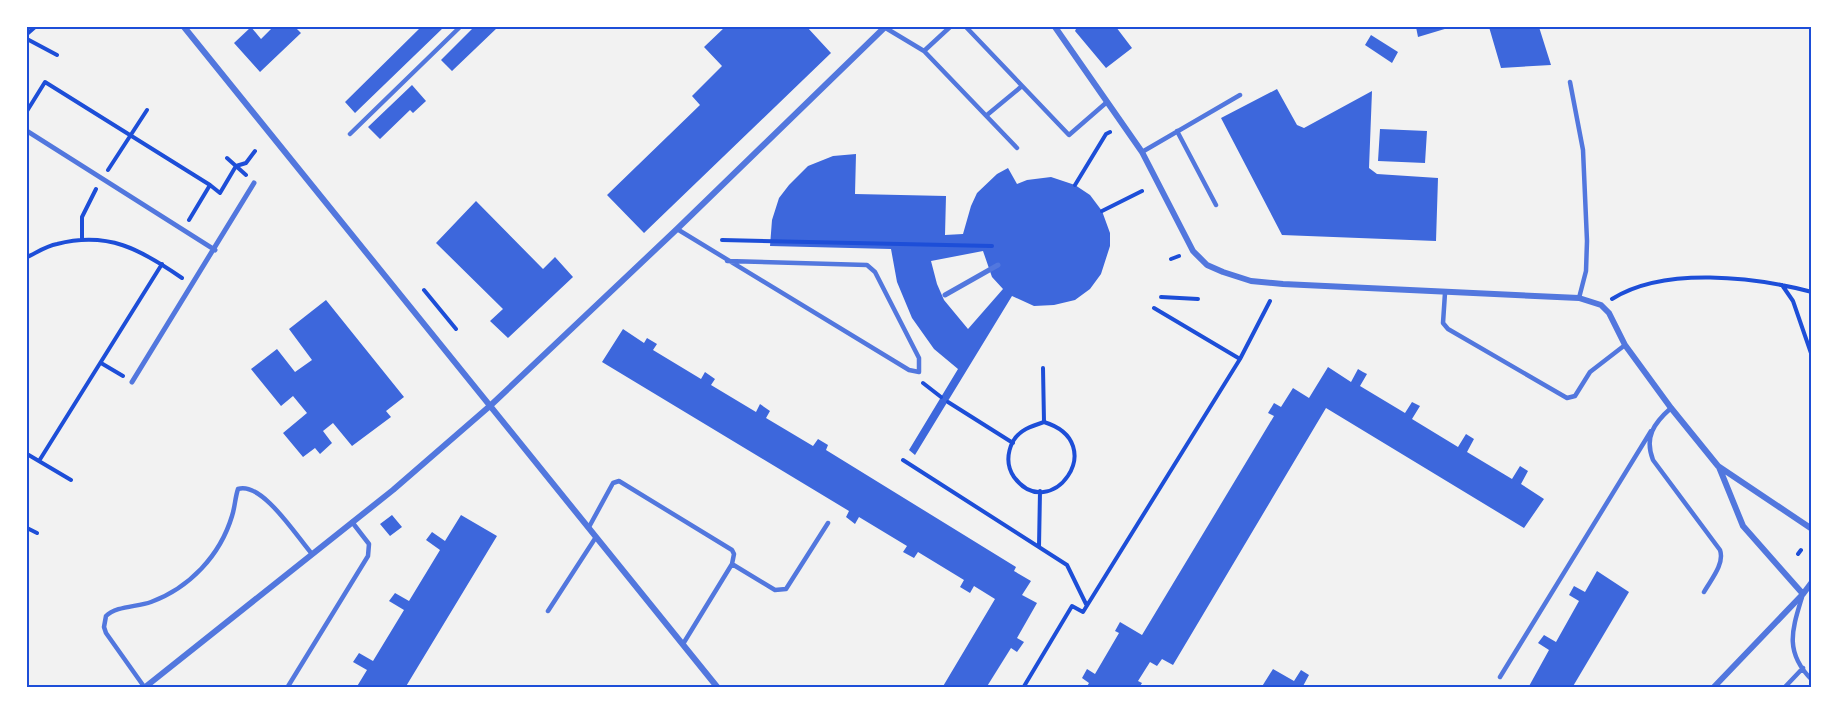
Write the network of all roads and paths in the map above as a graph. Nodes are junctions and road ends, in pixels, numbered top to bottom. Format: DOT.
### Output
graph roads {
  1 [pos="35,27"];
  2 [pos="184,27"];
  3 [pos="460,27"];
  4 [pos="884,27"];
  5 [pos="950,27"];
  6 [pos="966,27"];
  7 [pos="1055,27"];
  8 [pos="27,34"];
  9 [pos="27,39"];
  10 [pos="924,51"];
  11 [pos="57,55"];
  12 [pos="1570,82"];
  13 [pos="1022,86"];
  14 [pos="1240,95"];
  15 [pos="1107,102"];
  16 [pos="27,111"];
  17 [pos="987,115"];
  18 [pos="27,131"];
  19 [pos="1177,131"];
  20 [pos="1110,132"];
  21 [pos="350,134"];
  22 [pos="1017,148"];
  23 [pos="255,152"];
  24 [pos="1142,152"];
  25 [pos="227,158"];
  26 [pos="236,166"];
  27 [pos="254,183"];
  28 [pos="210,185"];
  29 [pos="1075,185"];
  30 [pos="1142,191"];
  31 [pos="1216,204"];
  32 [pos="1102,211"];
  33 [pos="677,229"];
  34 [pos="183,230"];
  35 [pos="694,240"];
  36 [pos="992,246"];
  37 [pos="215,250"];
  38 [pos="1179,256"];
  39 [pos="27,257"];
  40 [pos="1171,259"];
  41 [pos="727,261"];
  42 [pos="162,264"];
  43 [pos="998,265"];
  44 [pos="1781,284"];
  45 [pos="192,285"];
  46 [pos="424,290"];
  47 [pos="1812,292"];
  48 [pos="1444,293"];
  49 [pos="945,295"];
  50 [pos="1161,297"];
  51 [pos="1579,298"];
  52 [pos="1198,299"];
  53 [pos="1270,301"];
  54 [pos="1601,305"];
  55 [pos="1154,308"];
  56 [pos="456,329"];
  57 [pos="1625,345"];
  58 [pos="1812,356"];
  59 [pos="1240,359"];
  60 [pos="101,363"];
  61 [pos="1043,368"];
  62 [pos="919,372"];
  63 [pos="132,382"];
  64 [pos="941,397"];
  65 [pos="948,402"];
  66 [pos="491,405"];
  67 [pos="1671,408"];
  68 [pos="1044,422"];
  69 [pos="1651,431"];
  70 [pos="1013,443"];
  71 [pos="27,454"];
  72 [pos="903,460"];
  73 [pos="39,461"];
  74 [pos="1718,466"];
  75 [pos="70,480"];
  76 [pos="1040,491"];
  77 [pos="352,522"];
  78 [pos="828,523"];
  79 [pos="589,527"];
  80 [pos="27,528"];
  81 [pos="1812,529"];
  82 [pos="37,533"];
  83 [pos="596,537"];
  84 [pos="1039,547"];
  85 [pos="312,554"];
  86 [pos="732,564"];
  87 [pos="1812,582"];
  88 [pos="1704,592"];
  89 [pos="1803,594"];
  90 [pos="1087,605"];
  91 [pos="548,611"];
  92 [pos="683,644"];
  93 [pos="1803,668"];
  94 [pos="1500,677"];
  95 [pos="1812,680"];
  96 [pos="145,688"];
  97 [pos="286,688"];
  98 [pos="718,688"];
  99 [pos="1023,688"];
  100 [pos="1713,688"];
  101 [pos="1784,688"];
  1 -- 8 [label="path"];
  2 -- 66 [label="street"];
  3 -- 21 [label="lane"];
  4 -- 10 [label="lane"];
  4 -- 33 [label="street"];
  5 -- 10 [label="lane"];
  6 -- 13 [label="lane"];
  7 -- 15 [label="street"];
  9 -- 11 [label="path"];
  10 -- 17 [label="lane"];
  12 -- 51 [label="lane"];
  13 -- 15 [label="lane"];
  13 -- 17 [label="lane"];
  14 -- 19 [label="lane"];
  15 -- 24 [label="street"];
  16 -- 28 [label="path"];
  17 -- 22 [label="lane"];
  18 -- 34 [label="street"];
  19 -- 24 [label="lane"];
  19 -- 31 [label="lane"];
  20 -- 29 [label="path"];
  23 -- 26 [label="path"];
  24 -- 48 [label="street"];
  25 -- 26 [label="path"];
  26 -- 27 [label="path"];
  26 -- 28 [label="path"];
  27 -- 37 [label="street"];
  28 -- 34 [label="path"];
  30 -- 32 [label="path"];
  33 -- 35 [label="lane"];
  33 -- 66 [label="street"];
  34 -- 37 [label="street"];
  35 -- 36 [label="path"];
  35 -- 41 [label="lane"];
  37 -- 45 [label="street"];
  38 -- 40 [label="path"];
  39 -- 42 [label="path"];
  41 -- 62 [label="lane"];
  41 -- 62 [label="lane"];
  42 -- 45 [label="path"];
  42 -- 60 [label="path"];
  43 -- 49 [label="street"];
  44 -- 47 [label="path"];
  44 -- 54 [label="path"];
  44 -- 58 [label="path"];
  45 -- 63 [label="street"];
  46 -- 56 [label="path"];
  48 -- 51 [label="street"];
  48 -- 57 [label="lane"];
  50 -- 52 [label="path"];
  51 -- 54 [label="street"];
  53 -- 59 [label="path"];
  54 -- 57 [label="street"];
  55 -- 59 [label="path"];
  57 -- 67 [label="street"];
  59 -- 90 [label="path"];
  60 -- 63 [label="path"];
  60 -- 73 [label="path"];
  61 -- 68 [label="path"];
  62 -- 64 [label="path"];
  65 -- 70 [label="path"];
  66 -- 77 [label="street"];
  66 -- 79 [label="street"];
  67 -- 69 [label="lane"];
  67 -- 74 [label="street"];
  68 -- 70 [label="path"];
  68 -- 76 [label="path"];
  69 -- 88 [label="lane"];
  69 -- 94 [label="lane"];
  70 -- 76 [label="path"];
  71 -- 73 [label="path"];
  72 -- 84 [label="path"];
  73 -- 75 [label="path"];
  74 -- 81 [label="street"];
  74 -- 89 [label="street"];
  76 -- 84 [label="path"];
  77 -- 85 [label="street"];
  77 -- 97 [label="lane"];
  78 -- 86 [label="lane"];
  79 -- 83 [label="street"];
  79 -- 86 [label="lane"];
  80 -- 82 [label="path"];
  83 -- 91 [label="lane"];
  83 -- 92 [label="street"];
  84 -- 90 [label="path"];
  85 -- 96 [label="street"];
  85 -- 96 [label="lane"];
  86 -- 92 [label="lane"];
  87 -- 89 [label="street"];
  89 -- 93 [label="lane"];
  89 -- 100 [label="street"];
  90 -- 99 [label="path"];
  92 -- 98 [label="street"];
  93 -- 95 [label="lane"];
  93 -- 101 [label="lane"];
}
